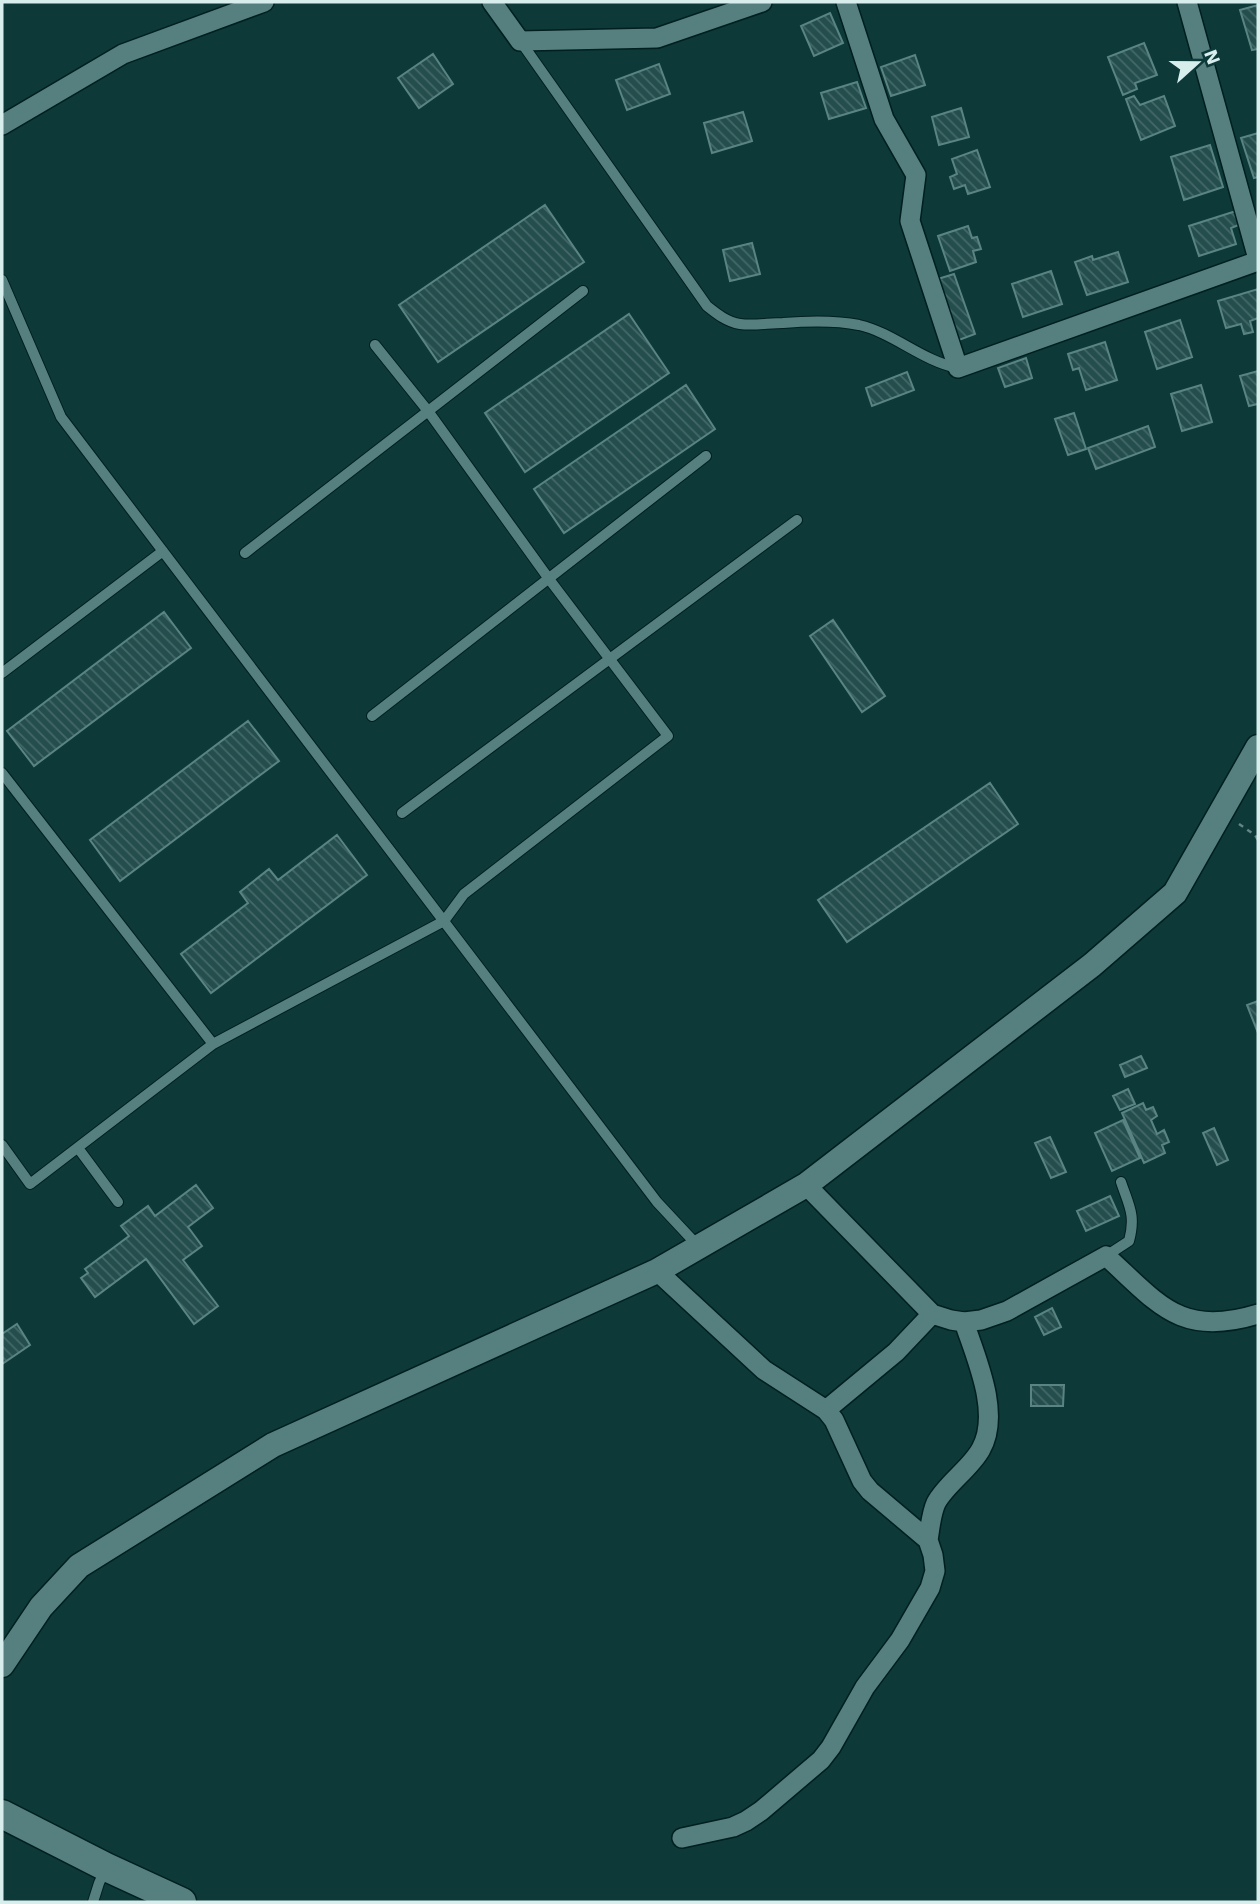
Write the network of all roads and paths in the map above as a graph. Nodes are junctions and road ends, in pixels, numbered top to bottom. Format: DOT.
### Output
graph roads {
  1 [pos="264,2"];
  2 [pos="492,2"];
  3 [pos="762,2"];
  4 [pos="846,2"];
  5 [pos="1187,2"];
  6 [pos="520,41"];
  7 [pos="2,125"];
  8 [pos="1258,260"];
  9 [pos="2,280"];
  10 [pos="583,291"];
  11 [pos="374,345"];
  12 [pos="957,368"];
  13 [pos="428,411"];
  14 [pos="706,456"];
  15 [pos="797,520"];
  16 [pos="163,551"];
  17 [pos="245,552"];
  18 [pos="549,579"];
  19 [pos="610,659"];
  20 [pos="2,673"];
  21 [pos="372,716"];
  22 [pos="1258,747"];
  23 [pos="2,773"];
  24 [pos="1224,807"];
  25 [pos="402,813"];
  26 [pos="1258,840"];
  27 [pos="444,921"];
  28 [pos="213,1044"];
  29 [pos="2,1144"];
  30 [pos="78,1148"];
  31 [pos="1121,1182"];
  32 [pos="806,1185"];
  33 [pos="118,1202"];
  34 [pos="700,1247"];
  35 [pos="1106,1256"];
  36 [pos="656,1271"];
  37 [pos="932,1314"];
  38 [pos="1258,1314"];
  39 [pos="964,1322"];
  40 [pos="826,1410"];
  41 [pos="928,1540"];
  42 [pos="2,1665"];
  43 [pos="2,1814"];
  44 [pos="682,1838"];
  45 [pos="106,1867"];
  46 [pos="93,1902"];
  47 [pos="182,1902"];
  1 -- 7 [label="street"];
  2 -- 6 [label="street"];
  3 -- 6 [label="street"];
  4 -- 12 [label="street"];
  5 -- 8 [label="street"];
  6 -- 12 [label="lane"];
  8 -- 12 [label="street"];
  9 -- 16 [label="lane"];
  10 -- 13 [label="lane"];
  11 -- 13 [label="lane"];
  13 -- 17 [label="lane"];
  13 -- 18 [label="lane"];
  14 -- 18 [label="lane"];
  15 -- 19 [label="lane"];
  16 -- 20 [label="lane"];
  16 -- 27 [label="lane"];
  18 -- 19 [label="lane"];
  18 -- 21 [label="lane"];
  19 -- 25 [label="lane"];
  19 -- 27 [label="lane"];
  22 -- 24 [label="street"];
  23 -- 28 [label="lane"];
  24 -- 26 [label="path"];
  24 -- 32 [label="street"];
  27 -- 28 [label="lane"];
  27 -- 34 [label="lane"];
  28 -- 30 [label="lane"];
  29 -- 30 [label="lane"];
  30 -- 33 [label="lane"];
  31 -- 35 [label="lane"];
  32 -- 34 [label="street"];
  32 -- 37 [label="street"];
  34 -- 36 [label="street"];
  35 -- 38 [label="street"];
  35 -- 39 [label="street"];
  36 -- 40 [label="street"];
  36 -- 42 [label="street"];
  37 -- 39 [label="street"];
  37 -- 40 [label="street"];
  39 -- 41 [label="street"];
  40 -- 41 [label="street"];
  41 -- 44 [label="street"];
  43 -- 45 [label="main road"];
  45 -- 46 [label="lane"];
  45 -- 47 [label="main road"];
}
